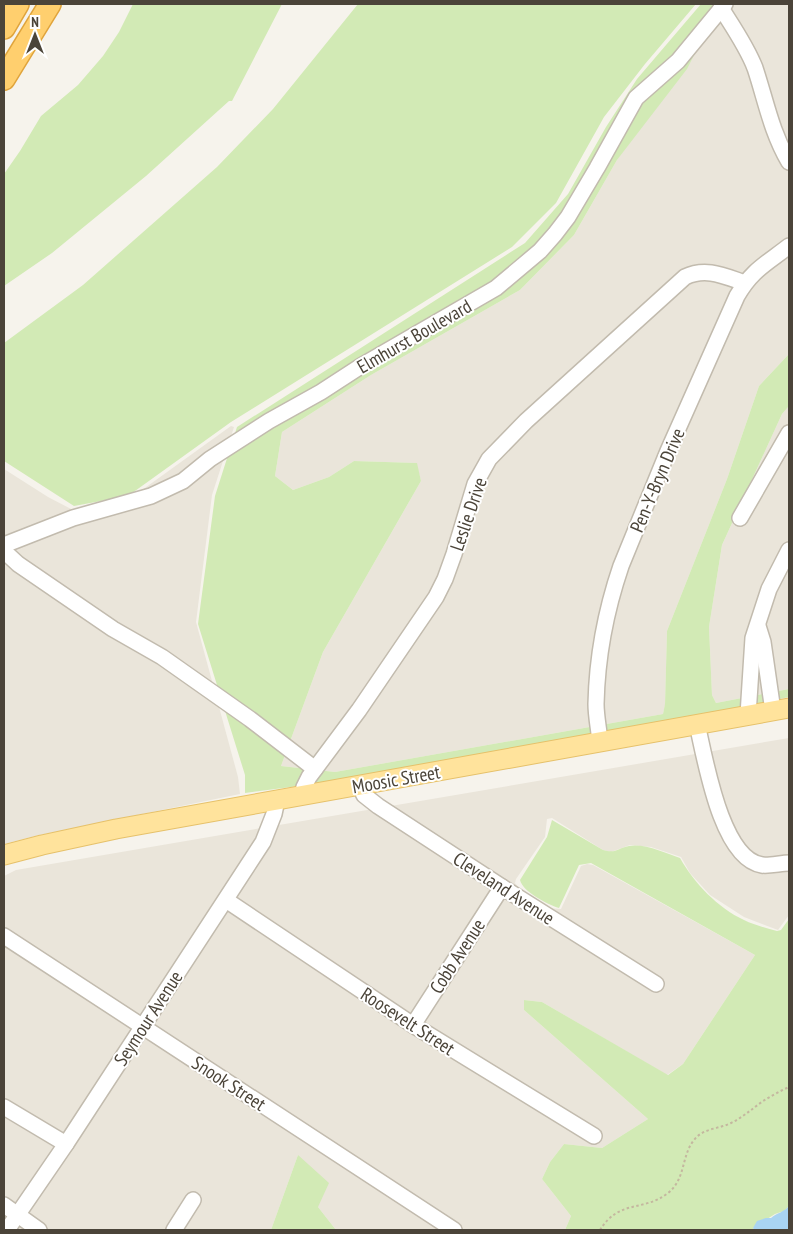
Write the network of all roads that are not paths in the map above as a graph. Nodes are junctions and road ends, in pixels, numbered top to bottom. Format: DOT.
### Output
graph roads {
  1 [pos="18,4"];
  2 [pos="50,4"];
  3 [pos="723,6"];
  4 [pos="4,28"];
  5 [pos="4,79"];
  6 [pos="789,162"];
  7 [pos="789,246"];
  8 [pos="745,283"];
  9 [pos="789,433"];
  10 [pos="740,518"];
  11 [pos="4,545"];
  12 [pos="789,550"];
  13 [pos="4,551"];
  14 [pos="758,626"];
  15 [pos="781,709"];
  16 [pos="748,715"];
  17 [pos="697,724"];
  18 [pos="600,742"];
  19 [pos="316,768"];
  20 [pos="359,785"];
  21 [pos="302,796"];
  22 [pos="277,800"];
  23 [pos="4,855"];
  24 [pos="789,863"];
  25 [pos="502,887"];
  26 [pos="226,900"];
  27 [pos="4,936"];
  28 [pos="656,984"];
  29 [pos="413,1025"];
  30 [pos="143,1026"];
  31 [pos="4,1107"];
  32 [pos="594,1136"];
  33 [pos="66,1144"];
  34 [pos="193,1200"];
  35 [pos="4,1205"];
  36 [pos="17,1215"];
  37 [pos="7,1230"];
  38 [pos="39,1230"];
  39 [pos="174,1230"];
  40 [pos="454,1230"];
  1 -- 4 [label="highway"];
  2 -- 5 [label="highway"];
  3 -- 6 [label="street"];
  3 -- 11 [label="street, Elmhurst Boulevard"];
  7 -- 8 [label="street, Pen-Y-Bryn Drive"];
  8 -- 18 [label="street, Pen-Y-Bryn Drive"];
  8 -- 19 [label="street, Leslie Drive"];
  9 -- 10 [label="street"];
  12 -- 14 [label="street"];
  13 -- 19 [label="street"];
  14 -- 15 [label="street"];
  14 -- 16 [label="street"];
  15 -- 16 [label="main road, Moosic Street"];
  16 -- 17 [label="main road, Moosic Street"];
  17 -- 18 [label="main road, Moosic Street"];
  17 -- 24 [label="street"];
  18 -- 20 [label="main road, Moosic Street"];
  19 -- 21 [label="street, Leslie Drive"];
  20 -- 21 [label="main road, Moosic Street"];
  20 -- 25 [label="street, Cleveland Avenue"];
  21 -- 22 [label="main road, Moosic Street"];
  22 -- 23 [label="main road, Moosic Street"];
  22 -- 26 [label="street, Seymour Avenue"];
  25 -- 28 [label="street, Cleveland Avenue"];
  25 -- 29 [label="street, Cobb Avenue"];
  26 -- 29 [label="street, Roosevelt Street"];
  26 -- 30 [label="street, Seymour Avenue"];
  27 -- 30 [label="street, Snook Street"];
  29 -- 32 [label="street, Roosevelt Street"];
  30 -- 33 [label="street, Seymour Avenue"];
  30 -- 40 [label="street, Snook Street"];
  31 -- 33 [label="street"];
  33 -- 36 [label="street, Seymour Avenue"];
  34 -- 39 [label="street"];
  35 -- 36 [label="street"];
  36 -- 37 [label="street, Seymour Avenue"];
  36 -- 38 [label="street"];
}
